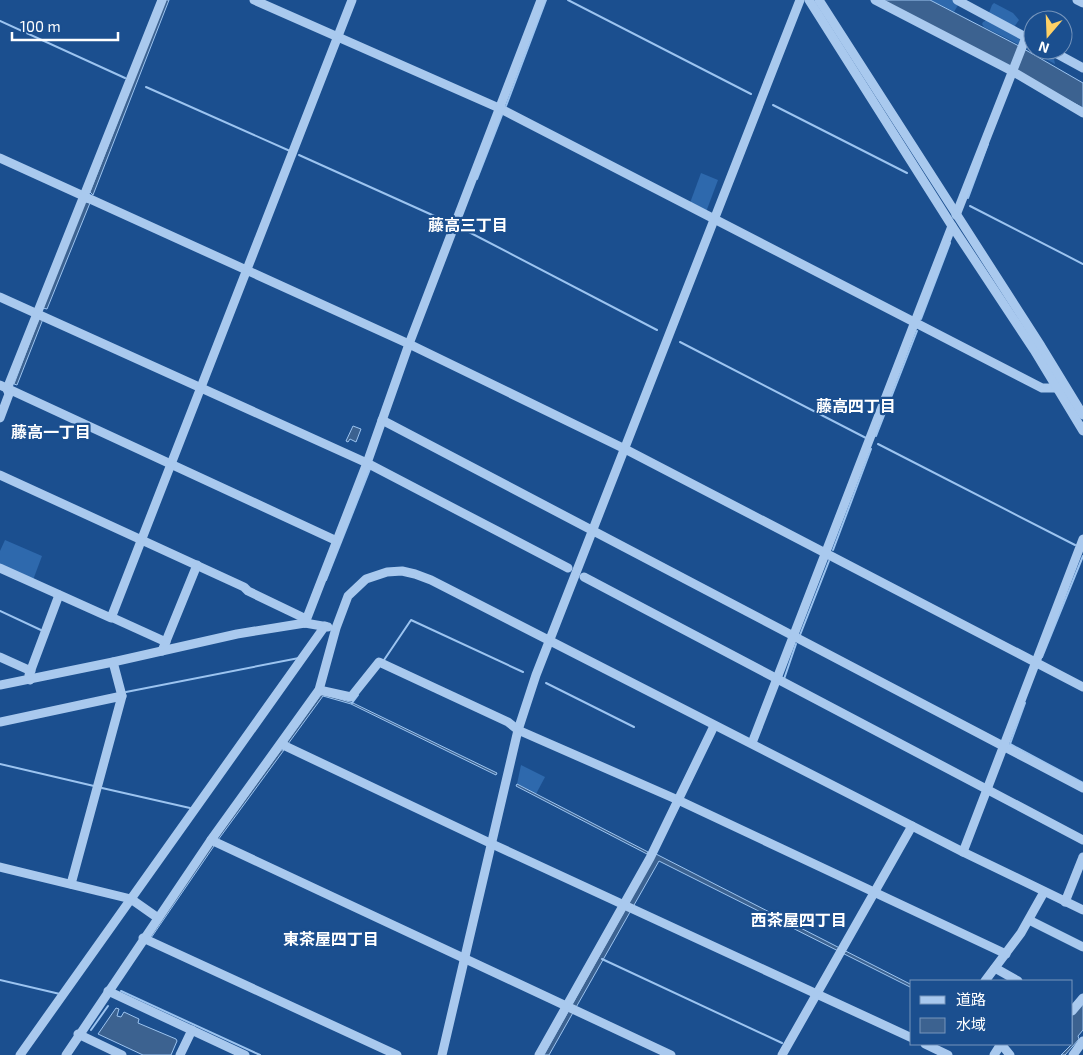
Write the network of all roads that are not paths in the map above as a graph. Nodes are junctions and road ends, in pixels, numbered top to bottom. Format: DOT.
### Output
graph roads {
  1 [pos="162,0"];
  2 [pos="254,0"];
  3 [pos="352,0"];
  4 [pos="541,0"];
  5 [pos="800,0"];
  6 [pos="809,0"];
  7 [pos="819,0"];
  8 [pos="875,0"];
  9 [pos="957,0"];
  10 [pos="1077,0"];
  11 [pos="1083,3"];
  12 [pos="338,37"];
  13 [pos="1023,39"];
  14 [pos="1023,49"];
  15 [pos="1068,60"];
  16 [pos="1083,68"];
  17 [pos="1012,71"];
  18 [pos="499,108"];
  19 [pos="1083,112"];
  20 [pos="0,158"];
  21 [pos="84,196"];
  22 [pos="956,215"];
  23 [pos="713,220"];
  24 [pos="952,226"];
  25 [pos="247,270"];
  26 [pos="0,297"];
  27 [pos="37,314"];
  28 [pos="914,323"];
  29 [pos="409,344"];
  30 [pos="4,387"];
  31 [pos="201,388"];
  32 [pos="1057,388"];
  33 [pos="1083,415"];
  34 [pos="0,418"];
  35 [pos="382,420"];
  36 [pos="1083,432"];
  37 [pos="625,449"];
  38 [pos="367,463"];
  39 [pos="171,464"];
  40 [pos="0,475"];
  41 [pos="592,530"];
  42 [pos="141,539"];
  43 [pos="1083,539"];
  44 [pos="337,541"];
  45 [pos="826,552"];
  46 [pos="197,565"];
  47 [pos="0,568"];
  48 [pos="568,568"];
  49 [pos="584,577"];
  50 [pos="59,594"];
  51 [pos="111,617"];
  52 [pos="305,623"];
  53 [pos="325,626"];
  54 [pos="336,628"];
  55 [pos="794,636"];
  56 [pos="550,640"];
  57 [pos="164,647"];
  58 [pos="0,657"];
  59 [pos="113,662"];
  60 [pos="1036,662"];
  61 [pos="30,676"];
  62 [pos="777,679"];
  63 [pos="0,686"];
  64 [pos="1083,687"];
  65 [pos="319,690"];
  66 [pos="122,696"];
  67 [pos="0,722"];
  68 [pos="714,726"];
  69 [pos="518,730"];
  70 [pos="752,743"];
  71 [pos="280,744"];
  72 [pos="1004,746"];
  73 [pos="1083,788"];
  74 [pos="987,790"];
  75 [pos="678,800"];
  76 [pos="912,826"];
  77 [pos="211,840"];
  78 [pos="1083,840"];
  79 [pos="492,844"];
  80 [pos="963,852"];
  81 [pos="1083,858"];
  82 [pos="0,867"];
  83 [pos="71,884"];
  84 [pos="874,892"];
  85 [pos="1044,892"];
  86 [pos="131,899"];
  87 [pos="1065,902"];
  88 [pos="628,906"];
  89 [pos="1083,910"];
  90 [pos="158,918"];
  91 [pos="1029,920"];
  92 [pos="144,938"];
  93 [pos="1083,947"];
  94 [pos="1006,954"];
  95 [pos="464,959"];
  96 [pos="996,968"];
  97 [pos="986,980"];
  98 [pos="1016,980"];
  99 [pos="108,991"];
  100 [pos="817,994"];
  101 [pos="1083,998"];
  102 [pos="571,1008"];
  103 [pos="1073,1010"];
  104 [pos="192,1030"];
  105 [pos="78,1034"];
  106 [pos="910,1037"];
  107 [pos="1083,1041"];
  108 [pos="1002,1045"];
  109 [pos="928,1048"];
  110 [pos="20,1055"];
  111 [pos="66,1055"];
  112 [pos="122,1055"];
  113 [pos="180,1055"];
  114 [pos="245,1055"];
  115 [pos="397,1055"];
  116 [pos="442,1055"];
  117 [pos="540,1055"];
  118 [pos="671,1055"];
  119 [pos="782,1055"];
  120 [pos="948,1055"];
  121 [pos="1010,1055"];
  122 [pos="1073,1055"];
  1 -- 21 [label="street"];
  2 -- 12 [label="street"];
  3 -- 12 [label="street"];
  4 -- 18 [label="street"];
  5 -- 23 [label="street"];
  6 -- 24 [label="street"];
  7 -- 22 [label="street"];
  8 -- 17 [label="street"];
  9 -- 13 [label="street"];
  10 -- 11 [label="street"];
  12 -- 18 [label="street"];
  12 -- 25 [label="street"];
  14 -- 17 [label="street"];
  15 -- 16 [label="street"];
  17 -- 19 [label="street"];
  17 -- 22 [label="street"];
  18 -- 23 [label="street"];
  18 -- 29 [label="street"];
  20 -- 21 [label="street"];
  21 -- 25 [label="street"];
  21 -- 27 [label="street"];
  22 -- 33 [label="street"];
  23 -- 28 [label="street"];
  23 -- 37 [label="street"];
  24 -- 28 [label="street"];
  24 -- 32 [label="street"];
  25 -- 29 [label="street"];
  25 -- 31 [label="street"];
  26 -- 27 [label="street"];
  27 -- 30 [label="street"];
  27 -- 31 [label="street"];
  28 -- 32 [label="street"];
  28 -- 45 [label="street"];
  29 -- 35 [label="street"];
  29 -- 37 [label="street"];
  30 -- 34 [label="street"];
  30 -- 39 [label="street"];
  31 -- 38 [label="street"];
  31 -- 39 [label="street"];
  32 -- 36 [label="street"];
  35 -- 38 [label="street"];
  35 -- 41 [label="street"];
  37 -- 41 [label="street"];
  37 -- 45 [label="street"];
  38 -- 44 [label="street"];
  38 -- 48 [label="street"];
  39 -- 42 [label="street"];
  39 -- 44 [label="street"];
  40 -- 42 [label="street"];
  41 -- 55 [label="street"];
  41 -- 56 [label="street"];
  42 -- 46 [label="street"];
  42 -- 51 [label="street"];
  43 -- 60 [label="street"];
  44 -- 52 [label="street"];
  45 -- 55 [label="street"];
  45 -- 60 [label="street"];
  46 -- 52 [label="street"];
  46 -- 57 [label="street"];
  47 -- 50 [label="street"];
  49 -- 62 [label="street"];
  50 -- 51 [label="street"];
  50 -- 61 [label="street"];
  51 -- 57 [label="street"];
  52 -- 53 [label="street"];
  52 -- 57 [label="street"];
  53 -- 54 [label="street"];
  53 -- 86 [label="street"];
  54 -- 56 [label="street"];
  54 -- 65 [label="street"];
  55 -- 62 [label="street"];
  55 -- 72 [label="street"];
  56 -- 68 [label="street"];
  56 -- 69 [label="street"];
  57 -- 59 [label="street"];
  58 -- 61 [label="street"];
  59 -- 61 [label="street"];
  59 -- 66 [label="street"];
  60 -- 64 [label="street"];
  60 -- 72 [label="street"];
  61 -- 63 [label="street"];
  62 -- 70 [label="street"];
  62 -- 74 [label="street"];
  65 -- 69 [label="street"];
  65 -- 71 [label="street"];
  66 -- 67 [label="street"];
  66 -- 83 [label="street"];
  68 -- 70 [label="street"];
  68 -- 75 [label="street"];
  69 -- 75 [label="street"];
  69 -- 79 [label="street"];
  70 -- 76 [label="street"];
  71 -- 77 [label="street"];
  71 -- 79 [label="street"];
  72 -- 73 [label="street"];
  72 -- 74 [label="street"];
  74 -- 78 [label="street"];
  74 -- 80 [label="street"];
  75 -- 84 [label="street"];
  75 -- 88 [label="street"];
  76 -- 80 [label="street"];
  76 -- 84 [label="street"];
  77 -- 90 [label="street"];
  77 -- 95 [label="street"];
  79 -- 88 [label="street"];
  79 -- 95 [label="street"];
  80 -- 85 [label="street"];
  81 -- 87 [label="street"];
  82 -- 83 [label="street"];
  83 -- 86 [label="street"];
  84 -- 94 [label="street"];
  84 -- 100 [label="street"];
  85 -- 87 [label="street"];
  85 -- 91 [label="street"];
  86 -- 90 [label="street"];
  86 -- 110 [label="street"];
  87 -- 89 [label="street"];
  88 -- 100 [label="street"];
  88 -- 102 [label="street"];
  90 -- 92 [label="street"];
  91 -- 93 [label="street"];
  91 -- 94 [label="street"];
  92 -- 99 [label="street"];
  92 -- 115 [label="street"];
  94 -- 96 [label="street"];
  95 -- 102 [label="street"];
  95 -- 116 [label="street"];
  96 -- 97 [label="street"];
  96 -- 98 [label="street"];
  99 -- 104 [label="street"];
  99 -- 105 [label="street"];
  100 -- 106 [label="street"];
  100 -- 119 [label="street"];
  101 -- 103 [label="street"];
  102 -- 117 [label="street"];
  102 -- 118 [label="street"];
  104 -- 113 [label="street"];
  104 -- 114 [label="street"];
  105 -- 111 [label="street"];
  105 -- 112 [label="street"];
  107 -- 122 [label="street"];
  108 -- 121 [label="street"];
  109 -- 120 [label="street"];
}
